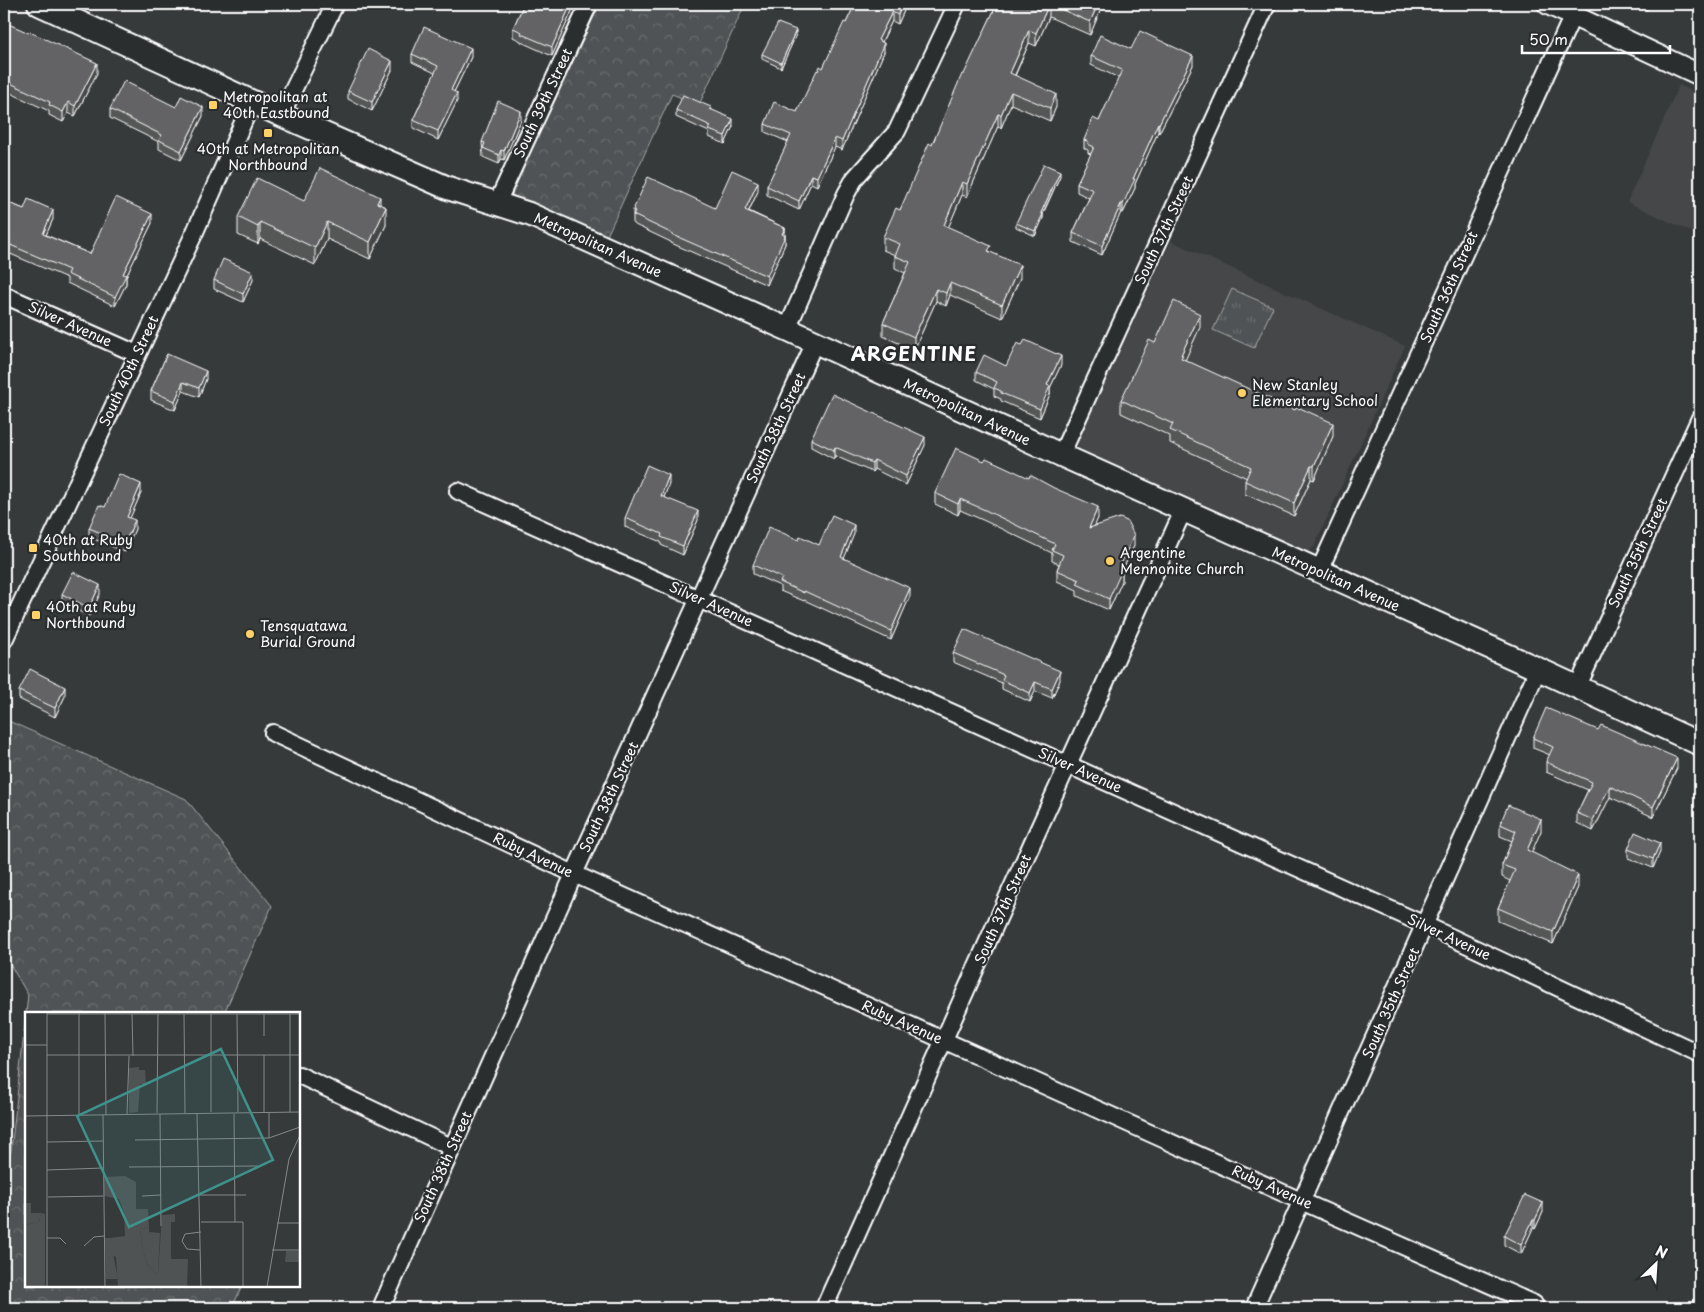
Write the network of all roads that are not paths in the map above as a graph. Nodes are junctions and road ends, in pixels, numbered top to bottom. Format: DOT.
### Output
graph roads {
  1 [pos="38,4"];
  2 [pos="335,4"];
  3 [pos="589,4"];
  4 [pos="957,4"];
  5 [pos="1267,4"];
  6 [pos="1548,4"];
  7 [pos="1575,10"];
  8 [pos="1700,75"];
  9 [pos="252,102"];
  10 [pos="281,115"];
  11 [pos="498,203"];
  12 [pos="4,295"];
  13 [pos="787,329"];
  14 [pos="815,342"];
  15 [pos="137,354"];
  16 [pos="1700,418"];
  17 [pos="1061,455"];
  18 [pos="458,491"];
  19 [pos="1183,511"];
  20 [pos="1319,571"];
  21 [pos="698,598"];
  22 [pos="7,622"];
  23 [pos="4,640"];
  24 [pos="1538,669"];
  25 [pos="1577,688"];
  26 [pos="273,733"];
  27 [pos="1700,744"];
  28 [pos="1068,764"];
  29 [pos="574,874"];
  30 [pos="1425,926"];
  31 [pos="944,1041"];
  32 [pos="1700,1054"];
  33 [pos="300,1075"];
  34 [pos="451,1147"];
  35 [pos="1301,1201"];
  36 [pos="1534,1304"];
  37 [pos="381,1308"];
  38 [pos="824,1308"];
  39 [pos="1254,1308"];
  1 -- 9 [label="main road, Metropolitan Avenue"];
  2 -- 10 [label="street"];
  3 -- 11 [label="street, South 39th Street"];
  4 -- 13 [label="street"];
  5 -- 17 [label="street, South 37th Street"];
  6 -- 7 [label="street"];
  7 -- 8 [label="street"];
  7 -- 20 [label="street, South 36th Street"];
  9 -- 10 [label="main road, Metropolitan Avenue"];
  9 -- 15 [label="street, South 40th Street"];
  10 -- 11 [label="main road, Metropolitan Avenue"];
  11 -- 13 [label="main road, Metropolitan Avenue"];
  12 -- 15 [label="street, Silver Avenue"];
  13 -- 14 [label="main road, Metropolitan Avenue"];
  14 -- 17 [label="main road, Metropolitan Avenue"];
  14 -- 21 [label="street, South 38th Street"];
  15 -- 22 [label="street, South 40th Street"];
  16 -- 25 [label="street, South 35th Street"];
  17 -- 19 [label="main road, Metropolitan Avenue"];
  18 -- 21 [label="street, Silver Avenue"];
  19 -- 20 [label="main road, Metropolitan Avenue"];
  19 -- 28 [label="street, South 37th Street"];
  20 -- 24 [label="main road, Metropolitan Avenue"];
  21 -- 28 [label="street, Silver Avenue"];
  21 -- 29 [label="street, South 38th Street"];
  22 -- 23 [label="street, South 40th Street"];
  24 -- 25 [label="main road, Metropolitan Avenue"];
  24 -- 30 [label="street, South 35th Street"];
  25 -- 27 [label="main road, Metropolitan Avenue"];
  26 -- 29 [label="street, Ruby Avenue"];
  28 -- 30 [label="street, Silver Avenue"];
  28 -- 31 [label="street, South 37th Street"];
  29 -- 31 [label="street, Ruby Avenue"];
  29 -- 34 [label="street, South 38th Street"];
  30 -- 32 [label="street, Silver Avenue"];
  30 -- 35 [label="street, South 35th Street"];
  31 -- 35 [label="street, Ruby Avenue"];
  31 -- 38 [label="street, South 37th Street"];
  33 -- 34 [label="street"];
  34 -- 37 [label="street, South 38th Street"];
  35 -- 36 [label="street, Ruby Avenue"];
  35 -- 39 [label="street, South 35th Street"];
}
